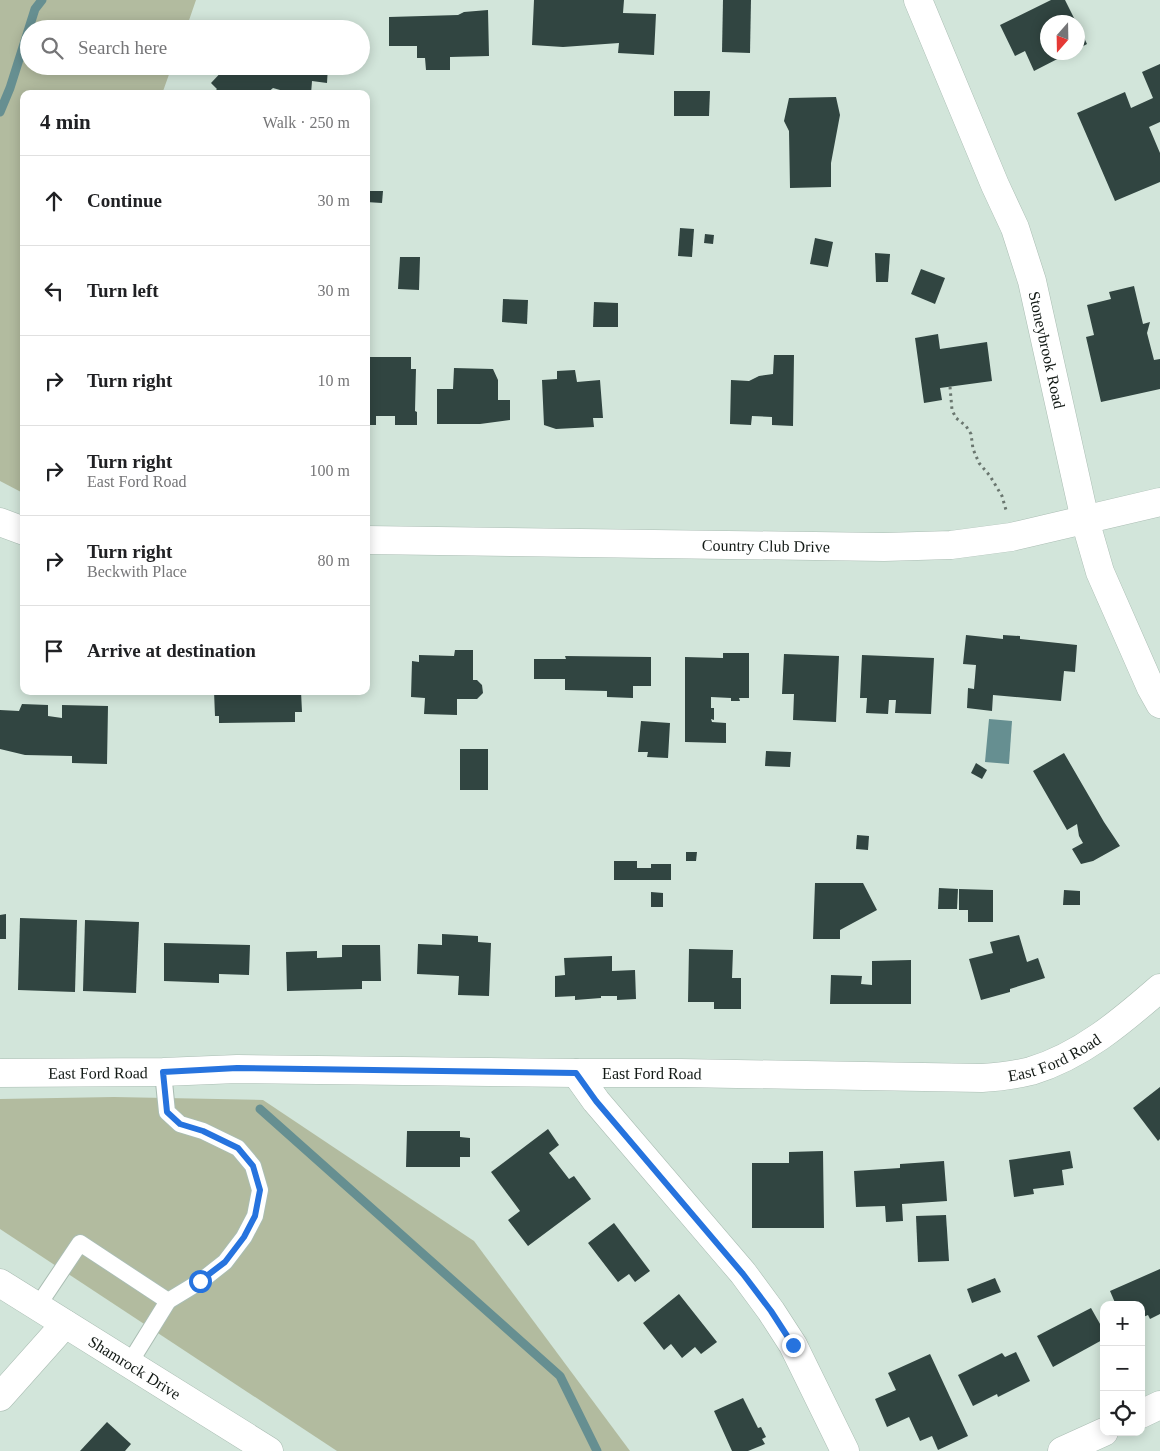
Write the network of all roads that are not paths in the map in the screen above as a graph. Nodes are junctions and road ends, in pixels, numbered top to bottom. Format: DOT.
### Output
graph roads {
  1 [pos="918,0"];
  2 [pos="1160,502"];
  3 [pos="1085,520"];
  4 [pos="0,522"];
  5 [pos="20,530"];
  6 [pos="370,540"];
  7 [pos="1160,704"];
  8 [pos="1160,988"];
  9 [pos="163,1072"];
  10 [pos="0,1073"];
  11 [pos="576,1073"];
  12 [pos="0,1283"];
  13 [pos="168,1301"];
  14 [pos="37,1307"];
  15 [pos="65,1324"];
  16 [pos="129,1364"];
  17 [pos="0,1397"];
  18 [pos="1160,1405"];
  19 [pos="1145,1412"];
  20 [pos="1100,1434"];
  21 [pos="268,1451"];
  22 [pos="845,1451"];
  23 [pos="1062,1451"];
  1 -- 3 [label="street, Stoneybrook Road"];
  2 -- 3 [label="street, Country Club Drive"];
  3 -- 6 [label="street, Country Club Drive"];
  3 -- 7 [label="street, Stoneybrook Road"];
  4 -- 5 [label="street"];
  8 -- 11 [label="street, East Ford Road"];
  9 -- 10 [label="street, East Ford Road"];
  9 -- 11 [label="street, East Ford Road"];
  9 -- 13 [label="lane"];
  11 -- 22 [label="street"];
  12 -- 14 [label="street, Shamrock Drive"];
  13 -- 14 [label="lane"];
  13 -- 16 [label="lane"];
  14 -- 15 [label="street, Shamrock Drive"];
  15 -- 16 [label="street, Shamrock Drive"];
  15 -- 17 [label="street"];
  16 -- 21 [label="street, Shamrock Drive"];
  18 -- 19 [label="street"];
  20 -- 23 [label="street"];
}
